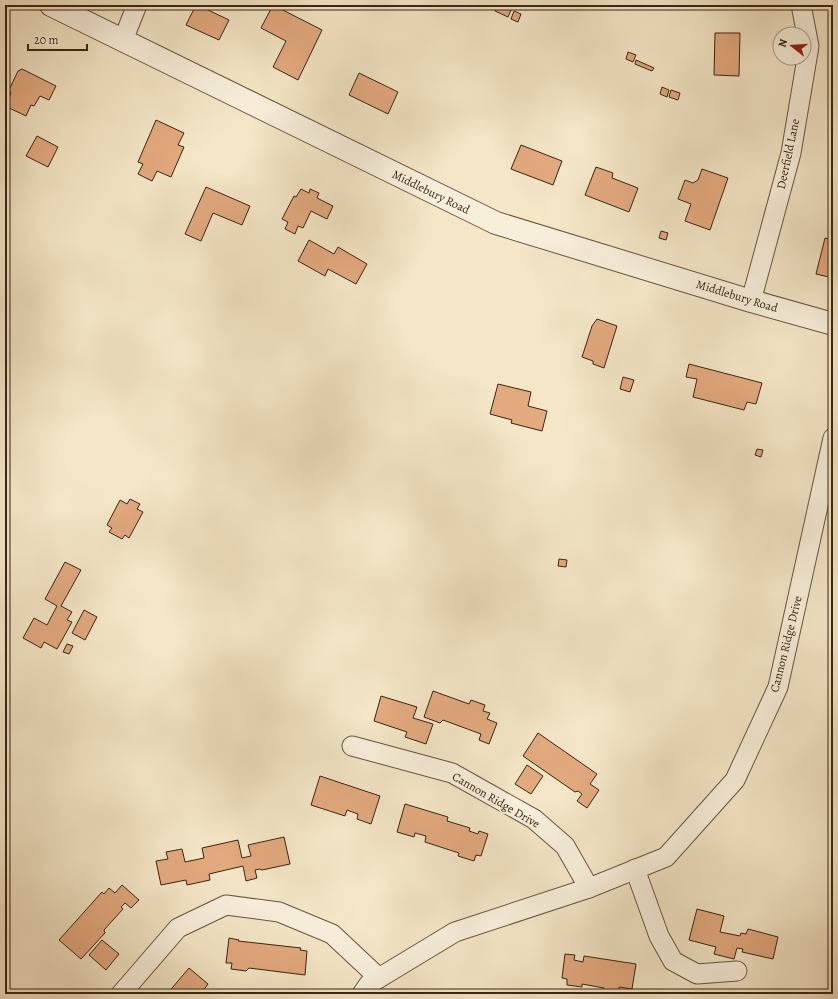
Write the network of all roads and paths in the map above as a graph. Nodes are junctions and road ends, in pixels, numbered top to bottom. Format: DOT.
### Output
graph roads {
  1 [pos="51,5"];
  2 [pos="137,5"];
  3 [pos="801,5"];
  4 [pos="122,40"];
  5 [pos="751,301"];
  6 [pos="833,324"];
  7 [pos="833,438"];
  8 [pos="352,746"];
  9 [pos="635,869"];
  10 [pos="589,888"];
  11 [pos="737,971"];
  12 [pos="379,978"];
  13 [pos="122,994"];
  14 [pos="362,994"];
  1 -- 4 [label="street, Middlebury Road"];
  2 -- 4 [label="street"];
  3 -- 5 [label="street, Deerfield Lane"];
  4 -- 5 [label="street, Middlebury Road"];
  5 -- 6 [label="street, Middlebury Road"];
  7 -- 9 [label="street, Cannon Ridge Drive"];
  8 -- 10 [label="street, Cannon Ridge Drive"];
  9 -- 10 [label="street, Cannon Ridge Drive"];
  9 -- 11 [label="street"];
  10 -- 12 [label="street, Cannon Ridge Drive"];
  12 -- 13 [label="street"];
  12 -- 14 [label="street, Cannon Ridge Drive"];
}
